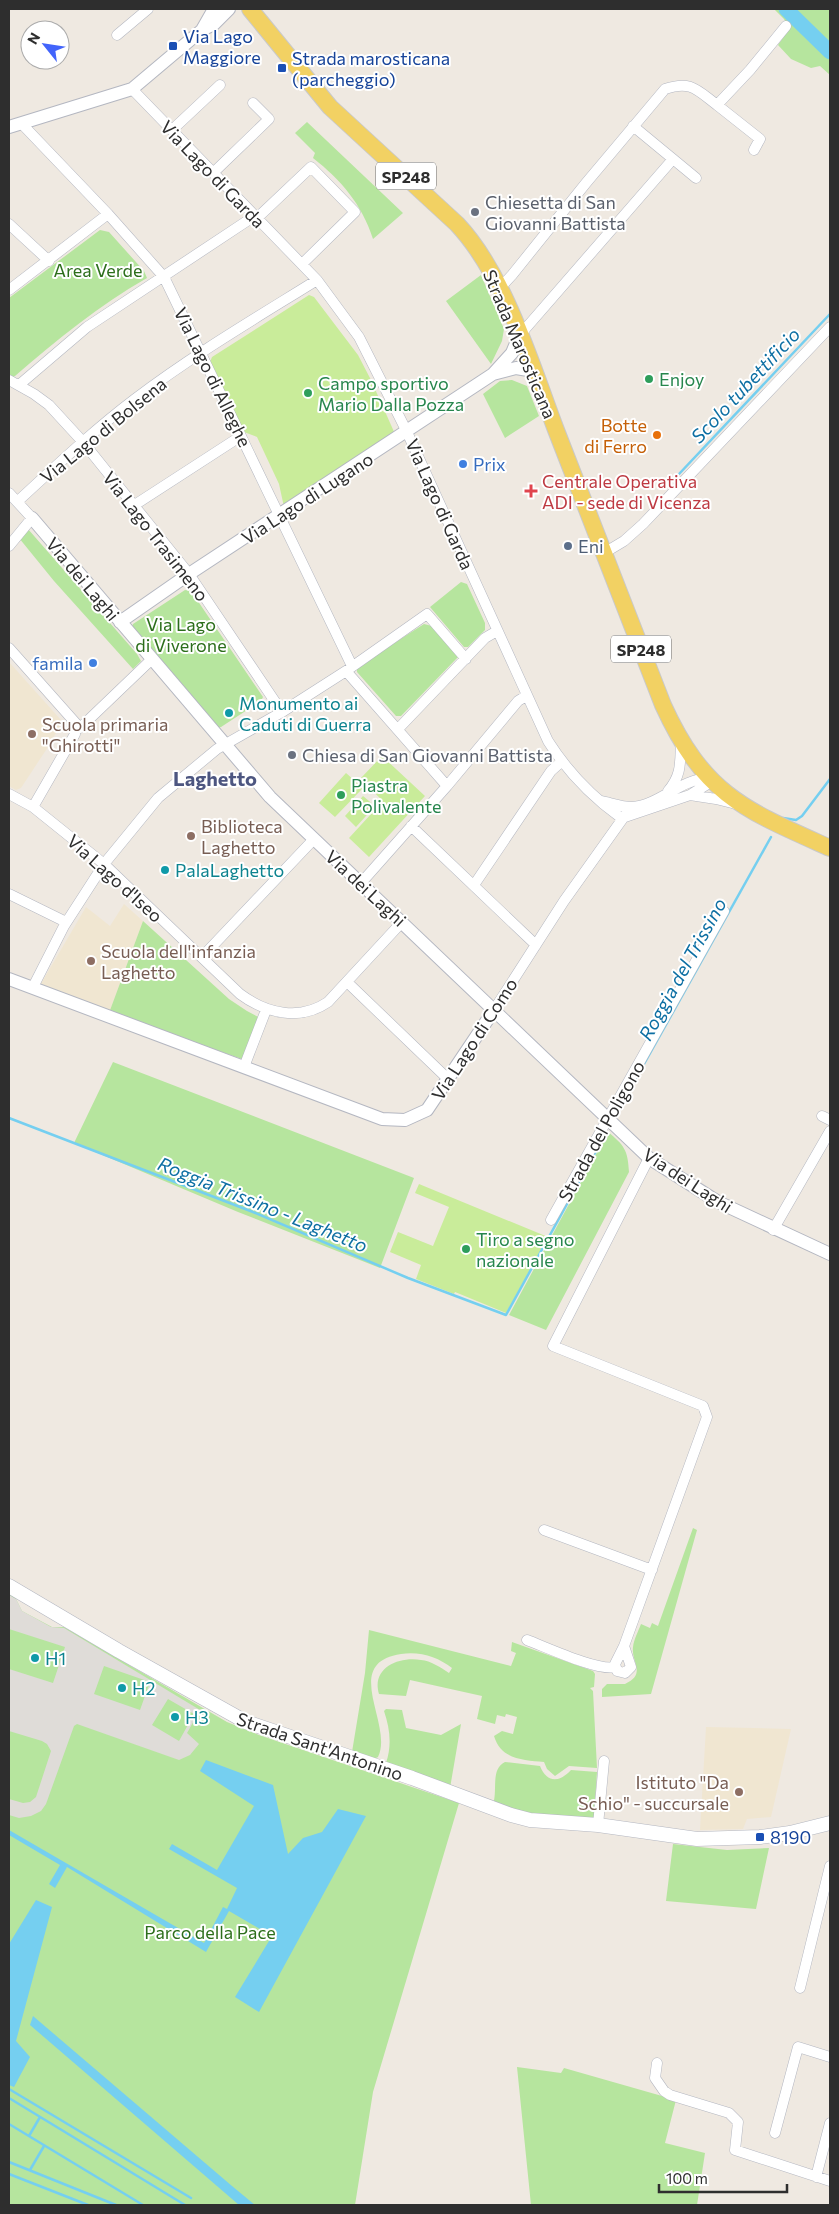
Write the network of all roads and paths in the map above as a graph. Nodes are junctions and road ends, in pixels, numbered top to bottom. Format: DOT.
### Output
graph roads {
  1 [pos="148,9"];
  2 [pos="214,9"];
  3 [pos="229,9"];
  4 [pos="250,9"];
  5 [pos="786,26"];
  6 [pos="202,30"];
  7 [pos="117,35"];
  8 [pos="220,85"];
  9 [pos="132,90"];
  10 [pos="253,103"];
  11 [pos="717,106"];
  12 [pos="22,123"];
  13 [pos="633,126"];
  14 [pos="9,127"];
  15 [pos="172,130"];
  16 [pos="754,150"];
  17 [pos="673,160"];
  18 [pos="213,173"];
  19 [pos="696,178"];
  20 [pos="108,214"];
  21 [pos="254,218"];
  22 [pos="9,224"];
  23 [pos="49,261"];
  24 [pos="302,264"];
  25 [pos="164,277"];
  26 [pos="316,280"];
  27 [pos="500,288"];
  28 [pos="9,290"];
  29 [pos="830,327"];
  30 [pos="519,336"];
  31 [pos="201,353"];
  32 [pos="534,370"];
  33 [pos="493,374"];
  34 [pos="9,380"];
  35 [pos="19,385"];
  36 [pos="407,432"];
  37 [pos="241,436"];
  38 [pos="82,442"];
  39 [pos="9,493"];
  40 [pos="18,501"];
  41 [pos="133,506"];
  42 [pos="280,515"];
  43 [pos="32,518"];
  44 [pos="9,546"];
  45 [pos="604,553"];
  46 [pos="189,574"];
  47 [pos="120,622"];
  48 [pos="497,631"];
  49 [pos="9,648"];
  50 [pos="466,659"];
  51 [pos="151,660"];
  52 [pos="349,669"];
  53 [pos="526,696"];
  54 [pos="282,712"];
  55 [pos="398,729"];
  56 [pos="77,731"];
  57 [pos="682,742"];
  58 [pos="224,744"];
  59 [pos="561,762"];
  60 [pos="709,778"];
  61 [pos="447,786"];
  62 [pos="668,792"];
  63 [pos="9,794"];
  64 [pos="690,795"];
  65 [pos="601,801"];
  66 [pos="625,806"];
  67 [pos="742,806"];
  68 [pos="33,807"];
  69 [pos="625,817"];
  70 [pos="411,826"];
  71 [pos="314,839"];
  72 [pos="830,848"];
  73 [pos="104,864"];
  74 [pos="361,883"];
  75 [pos="474,885"];
  76 [pos="9,894"];
  77 [pos="724,911"];
  78 [pos="66,922"];
  79 [pos="402,922"];
  80 [pos="536,945"];
  81 [pos="202,957"];
  82 [pos="9,979"];
  83 [pos="347,982"];
  84 [pos="33,987"];
  85 [pos="266,1010"];
  86 [pos="494,1010"];
  87 [pos="244,1066"];
  88 [pos="449,1080"];
  89 [pos="607,1119"];
  90 [pos="830,1133"];
  91 [pos="649,1158"];
  92 [pos="551,1220"];
  93 [pos="773,1230"];
  94 [pos="830,1254"];
  95 [pos="544,1530"];
  96 [pos="652,1570"];
  97 [pos="9,1586"];
  98 [pos="527,1640"];
  99 [pos="624,1646"];
  100 [pos="615,1668"];
  101 [pos="604,1761"];
  102 [pos="830,1823"];
  103 [pos="598,1825"];
  104 [pos="830,1866"];
  105 [pos="800,1988"];
  106 [pos="830,2057"];
  107 [pos="658,2063"];
  108 [pos="830,2123"];
  109 [pos="775,2133"];
  110 [pos="816,2177"];
  111 [pos="830,2181"];
  1 -- 7 [label="street"];
  2 -- 6 [label="street"];
  3 -- 6 [label="street"];
  4 -- 27 [label="main road, Strada Marosticana / SP248"];
  5 -- 11 [label="street"];
  6 -- 9 [label="street"];
  8 -- 15 [label="street"];
  9 -- 12 [label="street"];
  9 -- 15 [label="street, Via Lago di Garda"];
  10 -- 18 [label="street"];
  11 -- 13 [label="street"];
  11 -- 16 [label="street"];
  12 -- 14 [label="street"];
  12 -- 20 [label="street, Via Lago di Alleghe"];
  13 -- 17 [label="street"];
  13 -- 27 [label="street"];
  15 -- 18 [label="street, Via Lago di Garda"];
  17 -- 19 [label="street"];
  17 -- 30 [label="street"];
  18 -- 21 [label="street, Via Lago di Garda"];
  20 -- 23 [label="street"];
  20 -- 25 [label="street, Via Lago di Alleghe"];
  21 -- 24 [label="street, Via Lago di Garda"];
  21 -- 24 [label="street"];
  21 -- 25 [label="street"];
  22 -- 23 [label="street"];
  23 -- 28 [label="street"];
  24 -- 26 [label="street, Via Lago di Garda"];
  25 -- 31 [label="street, Via Lago di Alleghe"];
  25 -- 35 [label="street"];
  26 -- 31 [label="street, Via Lago di Bolsena"];
  26 -- 36 [label="street, Via Lago di Garda"];
  27 -- 30 [label="main road, Strada Marosticana / SP248"];
  29 -- 45 [label="street"];
  30 -- 32 [label="main road, Strada Marosticana / SP248"];
  30 -- 33 [label="street, Via Lago di Lugano"];
  31 -- 37 [label="street, Via Lago di Alleghe"];
  31 -- 38 [label="street, Via Lago di Bolsena"];
  32 -- 33 [label="street, Via Lago di Lugano"];
  32 -- 45 [label="main road, Strada Marosticana / SP248"];
  33 -- 36 [label="street, Via Lago di Lugano"];
  34 -- 35 [label="street, Via Lago Trasimeno"];
  35 -- 38 [label="street, Via Lago Trasimeno"];
  36 -- 42 [label="street, Via Lago di Lugano"];
  36 -- 48 [label="street, Via Lago di Garda"];
  37 -- 41 [label="street"];
  37 -- 42 [label="street, Via Lago di Alleghe"];
  38 -- 40 [label="street, Via Lago di Bolsena"];
  38 -- 41 [label="street, Via Lago Trasimeno"];
  39 -- 40 [label="street, Via dei Laghi"];
  40 -- 43 [label="street, Via dei Laghi"];
  41 -- 46 [label="street, Via Lago Trasimeno"];
  42 -- 46 [label="street, Via Lago di Lugano"];
  42 -- 52 [label="street, Via Lago di Alleghe"];
  43 -- 44 [label="street"];
  43 -- 47 [label="street, Via dei Laghi"];
  45 -- 57 [label="main road, Strada Marosticana / SP248"];
  46 -- 47 [label="street, Via Lago di Lugano"];
  46 -- 54 [label="street, Via Lago Trasimeno"];
  47 -- 51 [label="street, Via dei Laghi"];
  48 -- 50 [label="street"];
  48 -- 53 [label="street, Via Lago di Garda"];
  49 -- 56 [label="street"];
  50 -- 52 [label="street"];
  50 -- 55 [label="street"];
  51 -- 56 [label="street"];
  51 -- 58 [label="street, Via dei Laghi"];
  52 -- 54 [label="street"];
  52 -- 55 [label="street, Via Lago di Alleghe"];
  53 -- 59 [label="street, Via Lago di Garda"];
  53 -- 61 [label="street"];
  54 -- 58 [label="street"];
  55 -- 61 [label="street, Via Lago di Alleghe"];
  56 -- 68 [label="street"];
  57 -- 60 [label="main road, Strada Marosticana / SP248"];
  57 -- 62 [label="street"];
  58 -- 71 [label="street, Via dei Laghi"];
  58 -- 73 [label="street"];
  59 -- 65 [label="street, Via Lago di Garda"];
  59 -- 75 [label="street"];
  60 -- 62 [label="street, Via Lago di Garda"];
  60 -- 64 [label="street"];
  60 -- 67 [label="main road, Strada Marosticana / SP248"];
  61 -- 70 [label="street"];
  62 -- 66 [label="street, Via Lago di Garda"];
  63 -- 68 [label="street, Via Lago d'Iseo"];
  64 -- 67 [label="street"];
  64 -- 69 [label="street"];
  65 -- 66 [label="street, Via Lago di Garda"];
  65 -- 69 [label="street, Via Lago di Garda"];
  66 -- 69 [label="street"];
  67 -- 72 [label="main road, Strada Marosticana / SP248"];
  68 -- 73 [label="street, Via Lago d'Iseo"];
  69 -- 80 [label="street, Via Lago di Como"];
  70 -- 74 [label="street"];
  70 -- 75 [label="street"];
  71 -- 74 [label="street, Via dei Laghi"];
  71 -- 81 [label="street"];
  73 -- 78 [label="street"];
  73 -- 81 [label="street, Via Lago d'Iseo"];
  74 -- 79 [label="street, Via dei Laghi"];
  75 -- 80 [label="street"];
  76 -- 78 [label="street"];
  77 -- 89 [label="street, Strada del Poligono"];
  78 -- 84 [label="street"];
  79 -- 83 [label="street, Via Lago d'Iseo"];
  79 -- 86 [label="street, Via dei Laghi"];
  80 -- 86 [label="street, Via Lago di Como"];
  81 -- 85 [label="street, Via Lago d'Iseo"];
  82 -- 84 [label="street, Via Lago di Como"];
  83 -- 85 [label="street, Via Lago d'Iseo"];
  83 -- 88 [label="street"];
  84 -- 87 [label="street, Via Lago di Como"];
  85 -- 87 [label="street"];
  86 -- 88 [label="street, Via Lago di Como"];
  86 -- 89 [label="street, Via dei Laghi"];
  87 -- 88 [label="street, Via Lago di Como"];
  89 -- 91 [label="street, Via dei Laghi"];
  89 -- 92 [label="street, Strada del Poligono"];
  90 -- 93 [label="street"];
  91 -- 93 [label="street, Via dei Laghi"];
  91 -- 96 [label="street"];
  93 -- 94 [label="street, Via dei Laghi"];
  95 -- 96 [label="street"];
  96 -- 99 [label="street"];
  97 -- 103 [label="main road, Strada Sant'Antonino"];
  98 -- 100 [label="street"];
  99 -- 100 [label="street"];
  99 -- 100 [label="street"];
  101 -- 103 [label="street"];
  102 -- 103 [label="main road, Strada Sant'Antonino"];
  104 -- 105 [label="street"];
  106 -- 109 [label="street"];
  107 -- 110 [label="street"];
  108 -- 110 [label="street"];
  110 -- 111 [label="street"];
}
